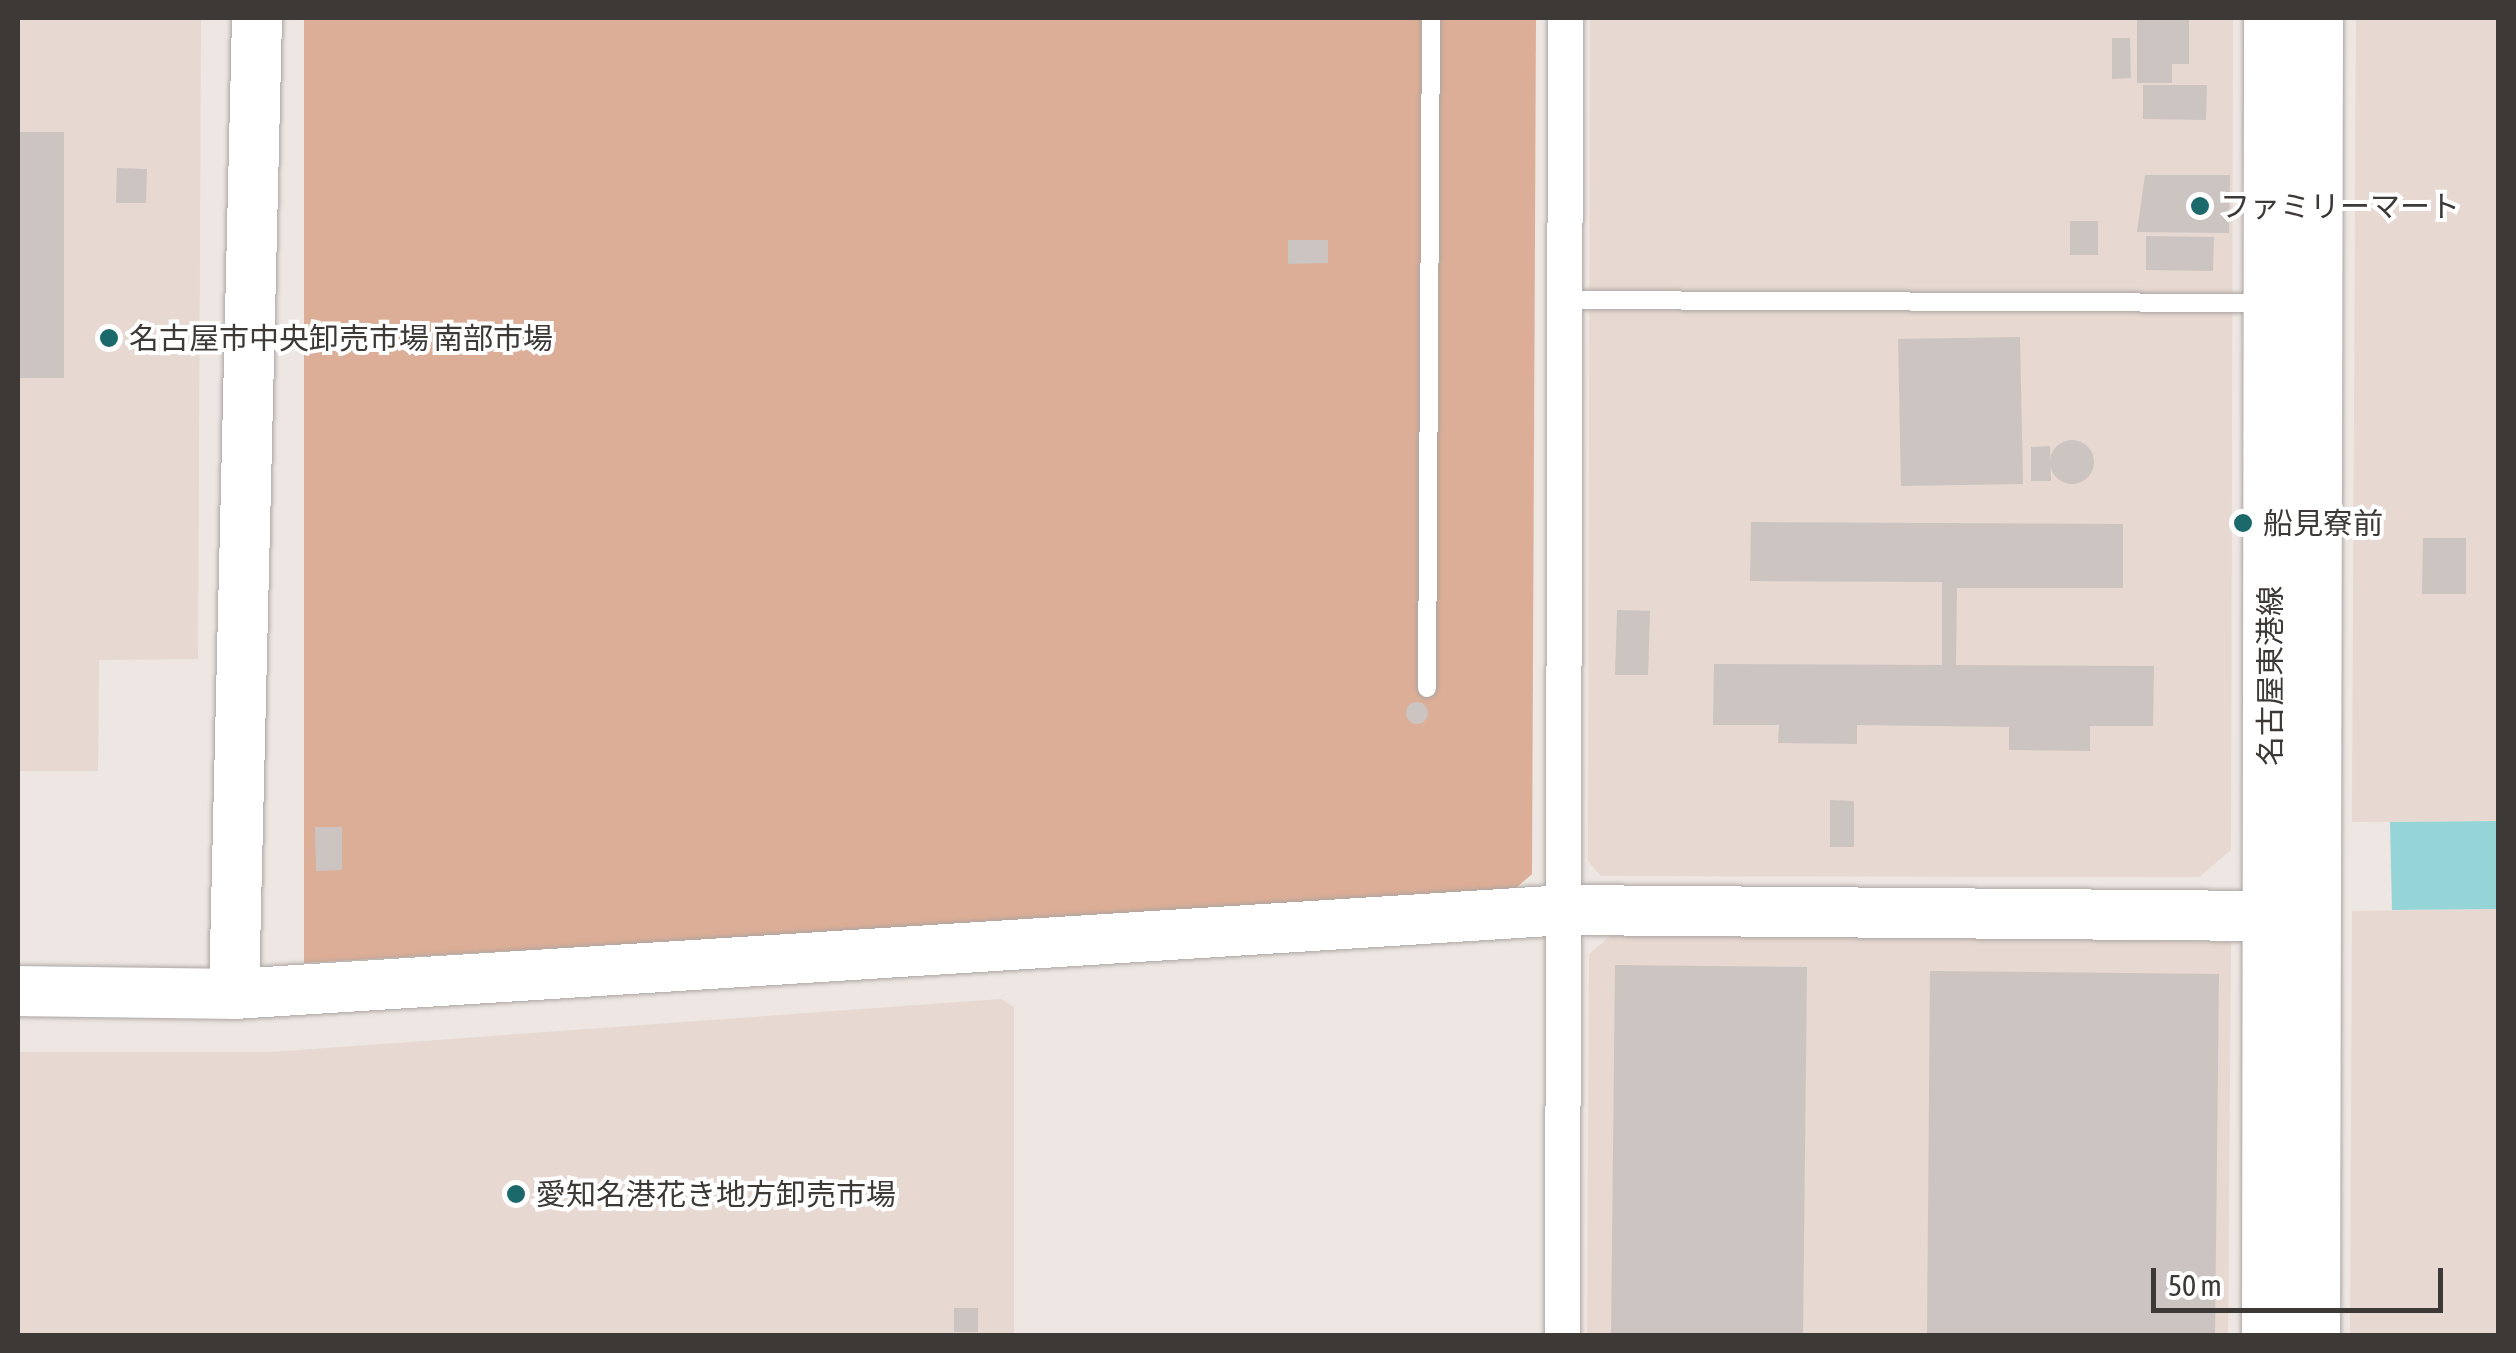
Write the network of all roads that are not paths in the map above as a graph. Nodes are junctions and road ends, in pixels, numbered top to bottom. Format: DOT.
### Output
graph roads {
  1 [pos="257,18"];
  2 [pos="1431,18"];
  3 [pos="1565,18"];
  4 [pos="2269,18"];
  5 [pos="2318,18"];
  6 [pos="1565,300"];
  7 [pos="2271,304"];
  8 [pos="1427,688"];
  9 [pos="1565,910"];
  10 [pos="2269,916"];
  11 [pos="18,991"];
  12 [pos="234,994"];
  13 [pos="1562,1336"];
  14 [pos="2267,1336"];
  15 [pos="2315,1336"];
  1 -- 12 [label="street"];
  2 -- 8 [label="lane"];
  3 -- 6 [label="street"];
  4 -- 7 [label="street, 名古屋東港線"];
  5 -- 15 [label="street, 名古屋東港線"];
  6 -- 7 [label="lane"];
  6 -- 9 [label="street"];
  7 -- 10 [label="street, 名古屋東港線"];
  9 -- 10 [label="street"];
  9 -- 12 [label="street"];
  9 -- 13 [label="street"];
  10 -- 14 [label="street, 名古屋東港線"];
  11 -- 12 [label="street"];
}
